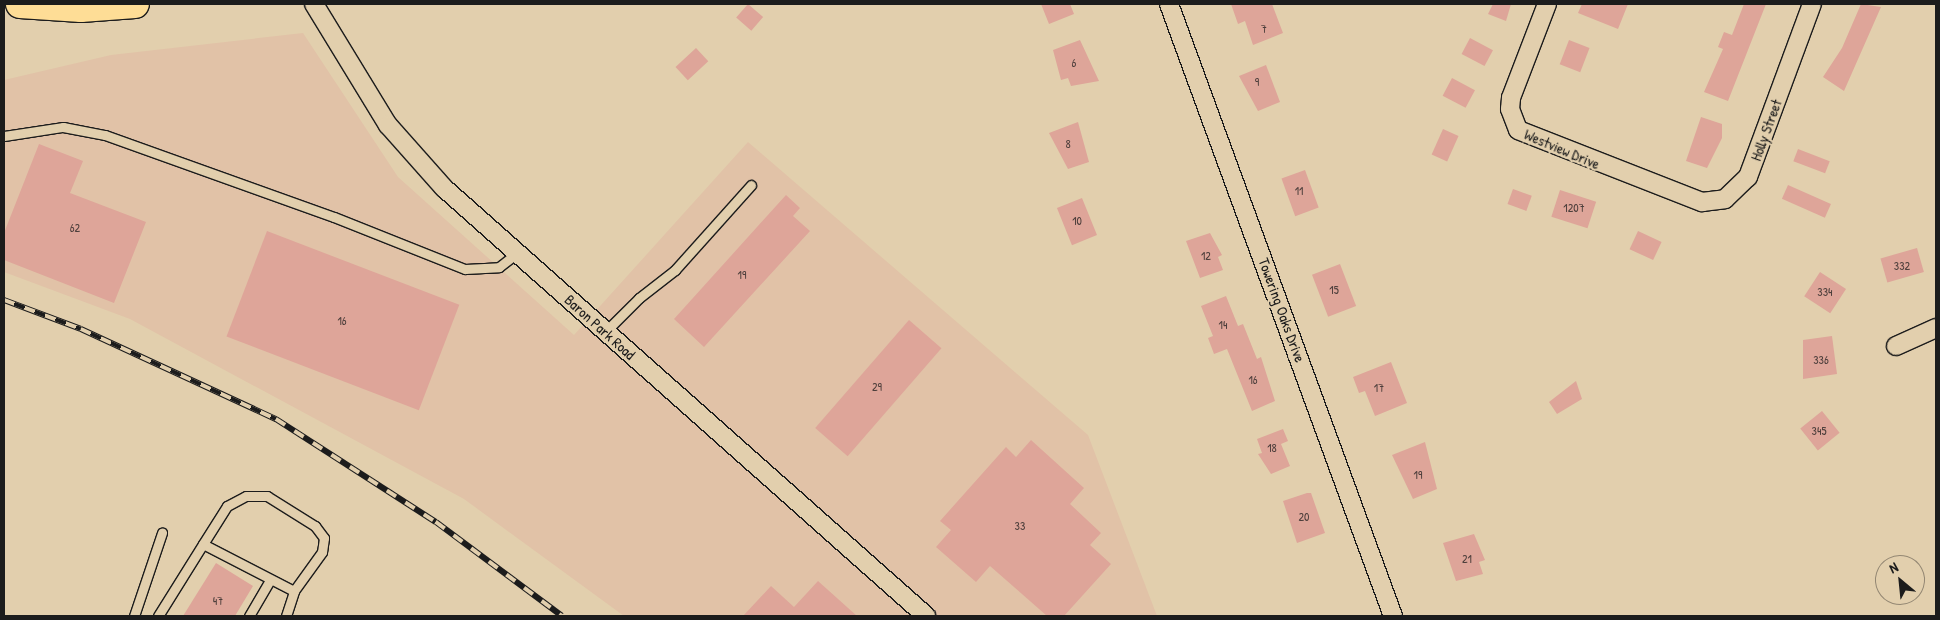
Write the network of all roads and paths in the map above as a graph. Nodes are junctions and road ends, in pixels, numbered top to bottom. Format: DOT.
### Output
graph roads {
  1 [pos="20,4"];
  2 [pos="135,4"];
  3 [pos="314,4"];
  4 [pos="1169,4"];
  5 [pos="1547,4"];
  6 [pos="1812,4"];
  7 [pos="4,136"];
  8 [pos="752,184"];
  9 [pos="1676,194"];
  10 [pos="517,253"];
  11 [pos="1936,328"];
  12 [pos="605,332"];
  13 [pos="1896,346"];
  14 [pos="162,533"];
  15 [pos="203,544"];
  16 [pos="270,580"];
  17 [pos="294,591"];
  18 [pos="134,616"];
  19 [pos="158,616"];
  20 [pos="248,616"];
  21 [pos="286,616"];
  22 [pos="926,616"];
  23 [pos="1393,616"];
  1 -- 2 [label="main road"];
  3 -- 10 [label="street, Baron Park Road"];
  4 -- 23 [label="street, Towering Oaks Drive"];
  5 -- 9 [label="street, Westview Drive"];
  6 -- 9 [label="street, Holly Street"];
  7 -- 10 [label="lane"];
  8 -- 12 [label="lane"];
  10 -- 12 [label="street, Baron Park Road"];
  11 -- 13 [label="street"];
  12 -- 22 [label="street, Baron Park Road"];
  14 -- 18 [label="lane"];
  15 -- 16 [label="lane"];
  15 -- 17 [label="lane"];
  15 -- 19 [label="lane"];
  16 -- 17 [label="lane"];
  16 -- 20 [label="lane"];
  17 -- 21 [label="lane"];
}
